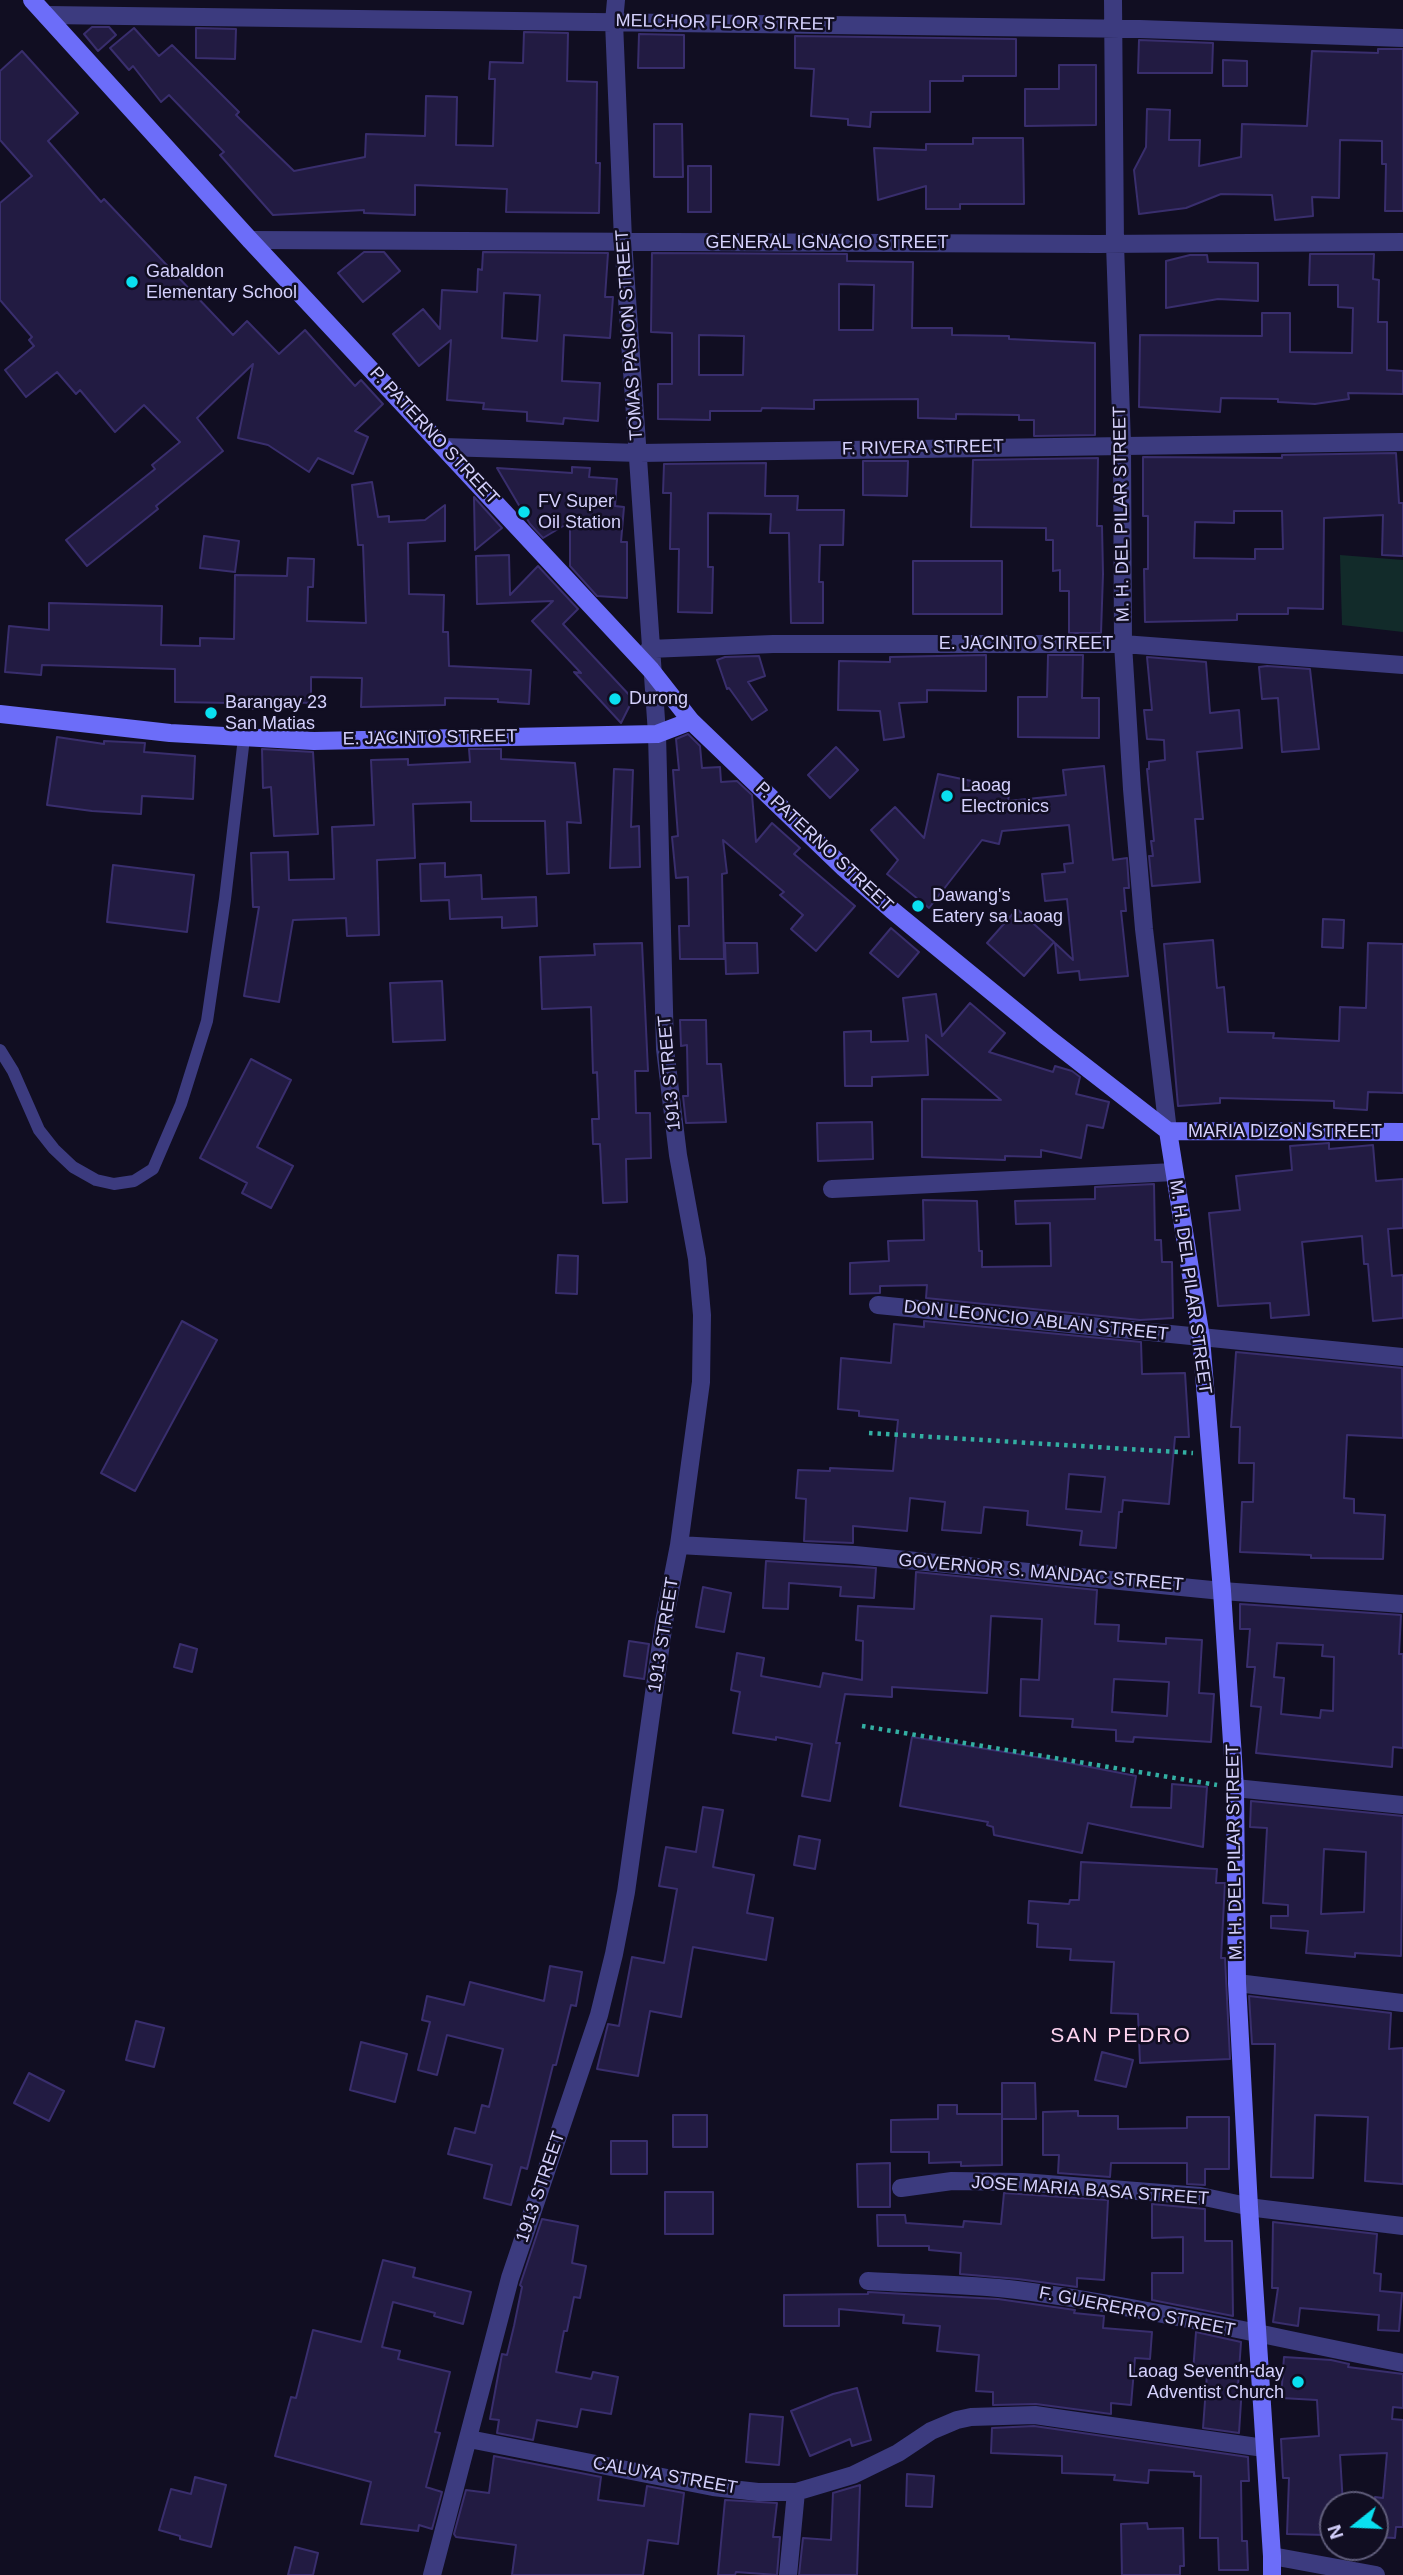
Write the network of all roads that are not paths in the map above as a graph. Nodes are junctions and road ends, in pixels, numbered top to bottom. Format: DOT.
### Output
graph roads {
  1 [pos="32,0"];
  2 [pos="615,0"];
  3 [pos="1113,0"];
  4 [pos="46,15"];
  5 [pos="614,22"];
  6 [pos="1113,29"];
  7 [pos="1403,38"];
  8 [pos="250,240"];
  9 [pos="623,240"];
  10 [pos="1403,242"];
  11 [pos="1115,244"];
  12 [pos="1403,442"];
  13 [pos="1122,444"];
  14 [pos="444,447"];
  15 [pos="639,453"];
  16 [pos="1123,644"];
  17 [pos="649,649"];
  18 [pos="1403,665"];
  19 [pos="651,670"];
  20 [pos="0,714"];
  21 [pos="691,721"];
  22 [pos="657,734"];
  23 [pos="244,738"];
  24 [pos="0,1050"];
  25 [pos="1168,1131"];
  26 [pos="1403,1132"];
  27 [pos="1174,1172"];
  28 [pos="832,1189"];
  29 [pos="878,1305"];
  30 [pos="1201,1338"];
  31 [pos="1403,1357"];
  32 [pos="679,1545"];
  33 [pos="1222,1591"];
  34 [pos="1403,1604"];
  35 [pos="1235,1788"];
  36 [pos="1403,1805"];
  37 [pos="1237,1983"];
  38 [pos="1403,2003"];
  39 [pos="901,2188"];
  40 [pos="1249,2207"];
  41 [pos="1403,2226"];
  42 [pos="868,2281"];
  43 [pos="1258,2335"];
  44 [pos="1403,2363"];
  45 [pos="469,2439"];
  46 [pos="1264,2448"];
  47 [pos="796,2492"];
  48 [pos="1272,2556"];
  49 [pos="432,2575"];
  50 [pos="789,2575"];
  51 [pos="1272,2575"];
  52 [pos="1376,2575"];
  1 -- 4 [label="main road, P. PATERNO STREET"];
  2 -- 5 [label="street, TOMAS PASION STREET"];
  3 -- 6 [label="street, M. H. DEL PILAR STREET"];
  4 -- 5 [label="street, MELCHOR FLOR STREET"];
  4 -- 8 [label="main road, P. PATERNO STREET"];
  5 -- 6 [label="street, MELCHOR FLOR STREET"];
  5 -- 9 [label="street, TOMAS PASION STREET"];
  6 -- 7 [label="street, MELCHOR FLOR STREET"];
  6 -- 11 [label="street, M. H. DEL PILAR STREET"];
  8 -- 9 [label="street, GENERAL IGNACIO STREET"];
  8 -- 14 [label="main road, P. PATERNO STREET"];
  9 -- 11 [label="street, GENERAL IGNACIO STREET"];
  9 -- 15 [label="street, TOMAS PASION STREET"];
  10 -- 11 [label="street, GENERAL IGNACIO STREET"];
  11 -- 13 [label="street, M. H. DEL PILAR STREET"];
  12 -- 13 [label="street, F. RIVERA STREET"];
  13 -- 15 [label="street, F. RIVERA STREET"];
  13 -- 16 [label="street, M. H. DEL PILAR STREET"];
  14 -- 15 [label="street, F. RIVERA STREET"];
  14 -- 19 [label="main road, P. PATERNO STREET"];
  15 -- 17 [label="street, TOMAS PASION STREET"];
  16 -- 17 [label="street, E. JACINTO STREET"];
  16 -- 18 [label="street, E. JACINTO STREET"];
  16 -- 25 [label="street, M. H. DEL PILAR STREET"];
  17 -- 19 [label="street, TOMAS PASION STREET"];
  19 -- 21 [label="main road, P. PATERNO STREET"];
  19 -- 22 [label="street, 1913 STREET"];
  20 -- 23 [label="main road, E. JACINTO STREET"];
  21 -- 22 [label="main road, E. JACINTO STREET"];
  21 -- 25 [label="main road, P. PATERNO STREET"];
  22 -- 23 [label="main road, E. JACINTO STREET"];
  22 -- 32 [label="street, 1913 STREET"];
  23 -- 24 [label="lane"];
  25 -- 26 [label="main road, MARIA DIZON STREET"];
  25 -- 27 [label="main road, M. H. DEL PILAR STREET"];
  27 -- 28 [label="street"];
  27 -- 30 [label="main road, M. H. DEL PILAR STREET"];
  29 -- 30 [label="street, DON LEONCIO ABLAN STREET"];
  30 -- 31 [label="street, DON LEONCIO ABLAN STREET"];
  30 -- 33 [label="main road, M. H. DEL PILAR STREET"];
  32 -- 33 [label="street, GOVERNOR S. MANDAC STREET"];
  32 -- 45 [label="street, 1913 STREET"];
  33 -- 34 [label="street, GOVERNOR S. MANDAC STREET"];
  33 -- 35 [label="main road, M. H. DEL PILAR STREET"];
  35 -- 36 [label="street"];
  35 -- 37 [label="main road, M. H. DEL PILAR STREET"];
  37 -- 38 [label="street"];
  37 -- 40 [label="main road, M. H. DEL PILAR STREET"];
  39 -- 40 [label="street, JOSE MARIA BASA STREET"];
  40 -- 41 [label="street, JOSE MARIA BASA STREET"];
  40 -- 43 [label="main road, M. H. DEL PILAR STREET"];
  42 -- 43 [label="street, F. GUERERRO STREET"];
  43 -- 44 [label="street, F. GUERERRO STREET"];
  43 -- 46 [label="main road, M. H. DEL PILAR STREET"];
  45 -- 47 [label="street, CALUYA STREET"];
  45 -- 49 [label="street, 1913 STREET"];
  46 -- 47 [label="street, CALUYA STREET"];
  46 -- 48 [label="main road, M. H. DEL PILAR STREET"];
  47 -- 50 [label="street"];
  48 -- 51 [label="main road, M. H. DEL PILAR STREET"];
  48 -- 52 [label="street"];
}
